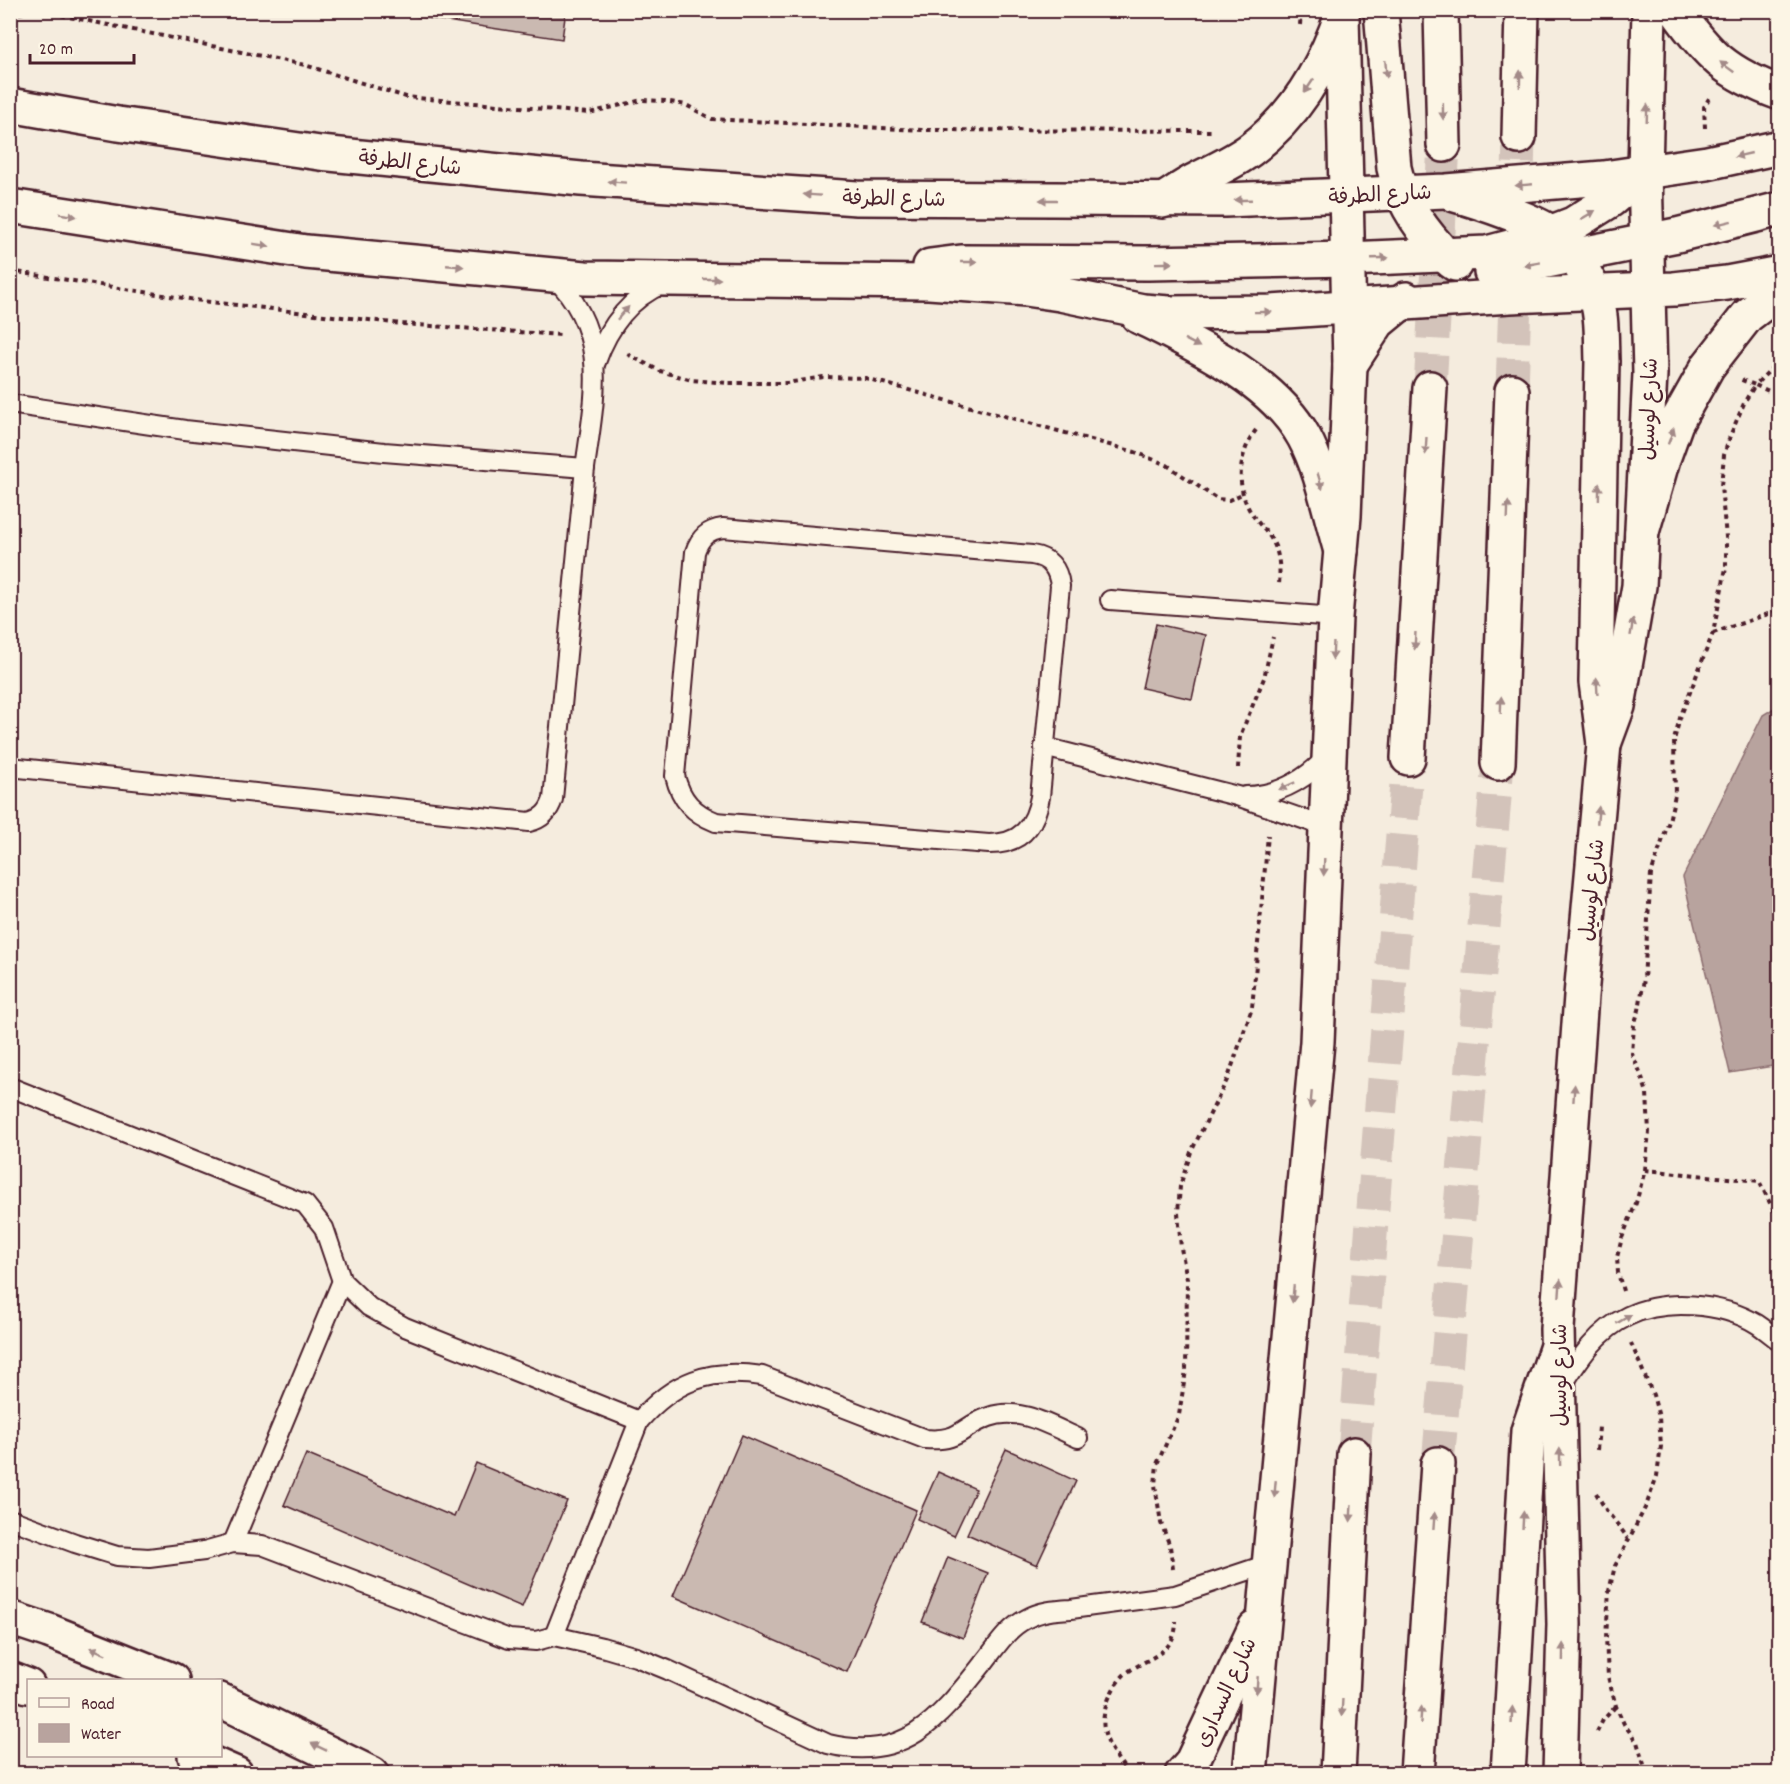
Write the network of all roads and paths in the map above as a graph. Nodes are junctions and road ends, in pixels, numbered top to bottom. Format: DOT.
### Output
graph roads {
  1 [pos="34,10"];
  2 [pos="1301,10"];
  3 [pos="1381,10"];
  4 [pos="1441,10"];
  5 [pos="1522,10"];
  6 [pos="1649,10"];
  7 [pos="1676,10"];
  8 [pos="1342,12"];
  9 [pos="10,15"];
  10 [pos="1299,31"];
  11 [pos="1726,67"];
  12 [pos="1779,93"];
  13 [pos="10,105"];
  14 [pos="1221,131"];
  15 [pos="1519,137"];
  16 [pos="1444,145"];
  17 [pos="1779,147"];
  18 [pos="1707,163"];
  19 [pos="1644,171"];
  20 [pos="1446,191"];
  21 [pos="1402,193"];
  22 [pos="1346,196"];
  23 [pos="1162,201"];
  24 [pos="10,207"];
  25 [pos="1779,209"];
  26 [pos="1647,242"];
  27 [pos="1564,245"];
  28 [pos="1445,255"];
  29 [pos="1348,259"];
  30 [pos="10,271"];
  31 [pos="1779,273"];
  32 [pos="551,275"];
  33 [pos="1472,275"];
  34 [pos="677,279"];
  35 [pos="849,280"];
  36 [pos="1649,291"];
  37 [pos="1779,291"];
  38 [pos="1594,293"];
  39 [pos="1510,296"];
  40 [pos="1399,304"];
  41 [pos="1349,307"];
  42 [pos="1120,308"];
  43 [pos="597,339"];
  44 [pos="1779,360"];
  45 [pos="1350,365"];
  46 [pos="1708,366"];
  47 [pos="1755,385"];
  48 [pos="1430,388"];
  49 [pos="1512,391"];
  50 [pos="1779,396"];
  51 [pos="10,404"];
  52 [pos="585,468"];
  53 [pos="1242,494"];
  54 [pos="1642,532"];
  55 [pos="1341,551"];
  56 [pos="1110,600"];
  57 [pos="1779,609"];
  58 [pos="1335,617"];
  59 [pos="1713,633"];
  60 [pos="1604,744"];
  61 [pos="1044,747"];
  62 [pos="1329,755"];
  63 [pos="1408,758"];
  64 [pos="1498,763"];
  65 [pos="10,767"];
  66 [pos="1237,796"];
  67 [pos="1272,808"];
  68 [pos="1326,826"];
  69 [pos="10,1087"];
  70 [pos="1645,1170"];
  71 [pos="1779,1223"];
  72 [pos="342,1281"];
  73 [pos="1626,1316"];
  74 [pos="1779,1341"];
  75 [pos="1557,1346"];
  76 [pos="1558,1392"];
  77 [pos="639,1421"];
  78 [pos="1599,1427"];
  79 [pos="1078,1438"];
  80 [pos="1354,1454"];
  81 [pos="1596,1459"];
  82 [pos="1438,1464"];
  83 [pos="1595,1491"];
  84 [pos="10,1519"];
  85 [pos="1629,1539"];
  86 [pos="233,1544"];
  87 [pos="1268,1564"];
  88 [pos="1175,1595"];
  89 [pos="1264,1607"];
  90 [pos="10,1618"];
  91 [pos="554,1636"];
  92 [pos="10,1679"];
  93 [pos="169,1679"];
  94 [pos="27,1686"];
  95 [pos="222,1701"];
  96 [pos="1616,1706"];
  97 [pos="1595,1738"];
  98 [pos="200,1757"];
  99 [pos="236,1773"];
  100 [pos="372,1773"];
  101 [pos="1129,1773"];
  102 [pos="1182,1773"];
  103 [pos="1250,1773"];
  104 [pos="1338,1773"];
  105 [pos="1417,1773"];
  106 [pos="1509,1773"];
  107 [pos="1560,1773"];
  108 [pos="1647,1773"];
  1 -- 9 [label="path"];
  1 -- 14 [label="path"];
  2 -- 10 [label="path"];
  3 -- 21 [label="main road, one-way"];
  4 -- 16 [label="main road, one-way"];
  15 -- 5 [label="main road, one-way"];
  19 -- 6 [label="main road, شارع لوسيل, one-way"];
  7 -- 11 [label="main road"];
  8 -- 22 [label="main road"];
  8 -- 23 [label="main road, one-way"];
  12 -- 11 [label="main road, one-way"];
  11 -- 18 [label="path"];
  23 -- 13 [label="main road, شارع الطرفة, one-way"];
  17 -- 18 [label="main road, شارع الطرفة, one-way"];
  18 -- 19 [label="main road, شارع الطرفة"];
  19 -- 20 [label="main road, شارع الطرفة, one-way"];
  19 -- 26 [label="main road, شارع لوسيل"];
  27 -- 19 [label="main road, one-way"];
  20 -- 21 [label="main road, شارع الطرفة"];
  20 -- 27 [label="main road"];
  21 -- 22 [label="main road, شارع الطرفة"];
  21 -- 28 [label="main road"];
  22 -- 23 [label="main road, شارع الطرفة, one-way"];
  22 -- 29 [label="main road"];
  24 -- 32 [label="main road, one-way"];
  25 -- 26 [label="main road, one-way"];
  26 -- 27 [label="main road"];
  26 -- 36 [label="main road, شارع لوسيل"];
  27 -- 28 [label="main road"];
  27 -- 33 [label="main road, one-way"];
  27 -- 38 [label="main road"];
  29 -- 28 [label="main road, one-way"];
  28 -- 33 [label="main road"];
  35 -- 29 [label="main road, one-way"];
  29 -- 41 [label="main road"];
  30 -- 43 [label="path"];
  31 -- 36 [label="main road"];
  32 -- 34 [label="main road"];
  32 -- 43 [label="lane"];
  33 -- 39 [label="main road"];
  33 -- 40 [label="main road"];
  34 -- 35 [label="main road, one-way"];
  43 -- 34 [label="lane, one-way"];
  35 -- 42 [label="main road"];
  36 -- 38 [label="main road"];
  36 -- 54 [label="main road, شارع لوسيل"];
  37 -- 46 [label="main road"];
  38 -- 39 [label="main road"];
  60 -- 38 [label="main road, one-way"];
  39 -- 40 [label="main road"];
  40 -- 41 [label="main road"];
  40 -- 45 [label="main road"];
  42 -- 41 [label="main road, one-way"];
  41 -- 45 [label="main road"];
  42 -- 55 [label="main road, one-way"];
  43 -- 52 [label="lane"];
  43 -- 53 [label="path"];
  44 -- 47 [label="path"];
  45 -- 55 [label="main road"];
  46 -- 47 [label="path"];
  54 -- 46 [label="main road, one-way"];
  47 -- 50 [label="path"];
  47 -- 59 [label="path"];
  48 -- 63 [label="main road, one-way"];
  64 -- 49 [label="main road, one-way"];
  51 -- 52 [label="lane"];
  52 -- 65 [label="lane"];
  60 -- 54 [label="main road, شارع لوسيل, one-way"];
  55 -- 58 [label="main road"];
  56 -- 58 [label="lane"];
  57 -- 59 [label="path"];
  58 -- 62 [label="main road, one-way"];
  59 -- 70 [label="path"];
  75 -- 60 [label="main road, شارع لوسيل, one-way"];
  61 -- 61 [label="lane"];
  61 -- 66 [label="lane"];
  62 -- 66 [label="lane, one-way"];
  62 -- 68 [label="main road"];
  66 -- 67 [label="lane"];
  67 -- 68 [label="lane"];
  67 -- 88 [label="path"];
  68 -- 87 [label="main road, one-way"];
  69 -- 72 [label="lane"];
  70 -- 71 [label="path"];
  70 -- 73 [label="path"];
  72 -- 77 [label="lane"];
  72 -- 86 [label="lane"];
  73 -- 74 [label="lane"];
  76 -- 73 [label="lane, one-way"];
  73 -- 85 [label="path"];
  75 -- 76 [label="main road, شارع لوسيل"];
  106 -- 75 [label="main road, one-way"];
  107 -- 76 [label="main road, شارع لوسيل, one-way"];
  77 -- 79 [label="lane"];
  77 -- 91 [label="lane"];
  78 -- 81 [label="path"];
  80 -- 104 [label="main road, one-way"];
  105 -- 82 [label="main road, one-way"];
  83 -- 85 [label="path"];
  84 -- 86 [label="lane"];
  85 -- 96 [label="path"];
  86 -- 91 [label="lane"];
  87 -- 88 [label="lane"];
  87 -- 89 [label="main road"];
  88 -- 91 [label="lane"];
  88 -- 101 [label="path"];
  89 -- 102 [label="main road, شارع السدارى"];
  89 -- 103 [label="main road, one-way"];
  93 -- 90 [label="main road, one-way"];
  92 -- 94 [label="main road"];
  100 -- 95 [label="main road, one-way"];
  96 -- 97 [label="path"];
  96 -- 108 [label="path"];
  98 -- 99 [label="main road"];
}
